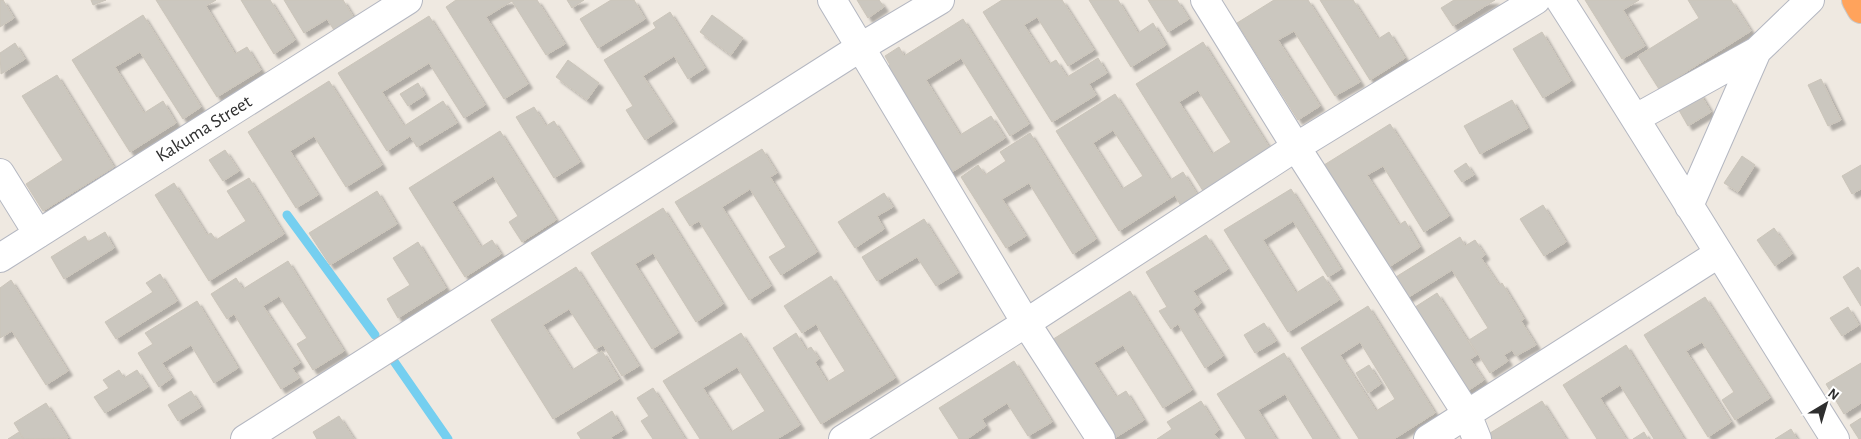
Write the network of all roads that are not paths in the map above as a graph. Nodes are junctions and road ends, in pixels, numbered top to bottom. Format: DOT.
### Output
graph roads {
  1 [pos="408,0"];
  2 [pos="832,0"];
  3 [pos="940,0"];
  4 [pos="1205,0"];
  5 [pos="1536,0"];
  6 [pos="1560,0"];
  7 [pos="1810,0"];
  8 [pos="1856,0"];
  9 [pos="1861,9"];
  10 [pos="861,47"];
  11 [pos="1757,51"];
  12 [pos="1636,118"];
  13 [pos="1296,147"];
  14 [pos="0,173"];
  15 [pos="1689,206"];
  16 [pos="38,234"];
  17 [pos="1718,254"];
  18 [pos="0,258"];
  19 [pos="1026,323"];
  20 [pos="1472,427"];
  21 [pos="245,439"];
  22 [pos="843,439"];
  23 [pos="1101,439"];
  24 [pos="1428,439"];
  25 [pos="1835,439"];
  1 -- 16 [label="street, Kakuma Street"];
  2 -- 10 [label="street"];
  3 -- 10 [label="street"];
  4 -- 13 [label="street"];
  5 -- 13 [label="street"];
  6 -- 12 [label="street"];
  7 -- 11 [label="street"];
  8 -- 9 [label="highway"];
  10 -- 19 [label="street"];
  10 -- 21 [label="street"];
  11 -- 12 [label="street"];
  11 -- 15 [label="street"];
  12 -- 15 [label="street"];
  13 -- 19 [label="street"];
  13 -- 20 [label="street"];
  14 -- 16 [label="street"];
  15 -- 17 [label="street"];
  16 -- 18 [label="street, Kakuma Street"];
  17 -- 20 [label="street"];
  17 -- 25 [label="street"];
  19 -- 22 [label="street"];
  19 -- 23 [label="street"];
  20 -- 24 [label="street"];
}
